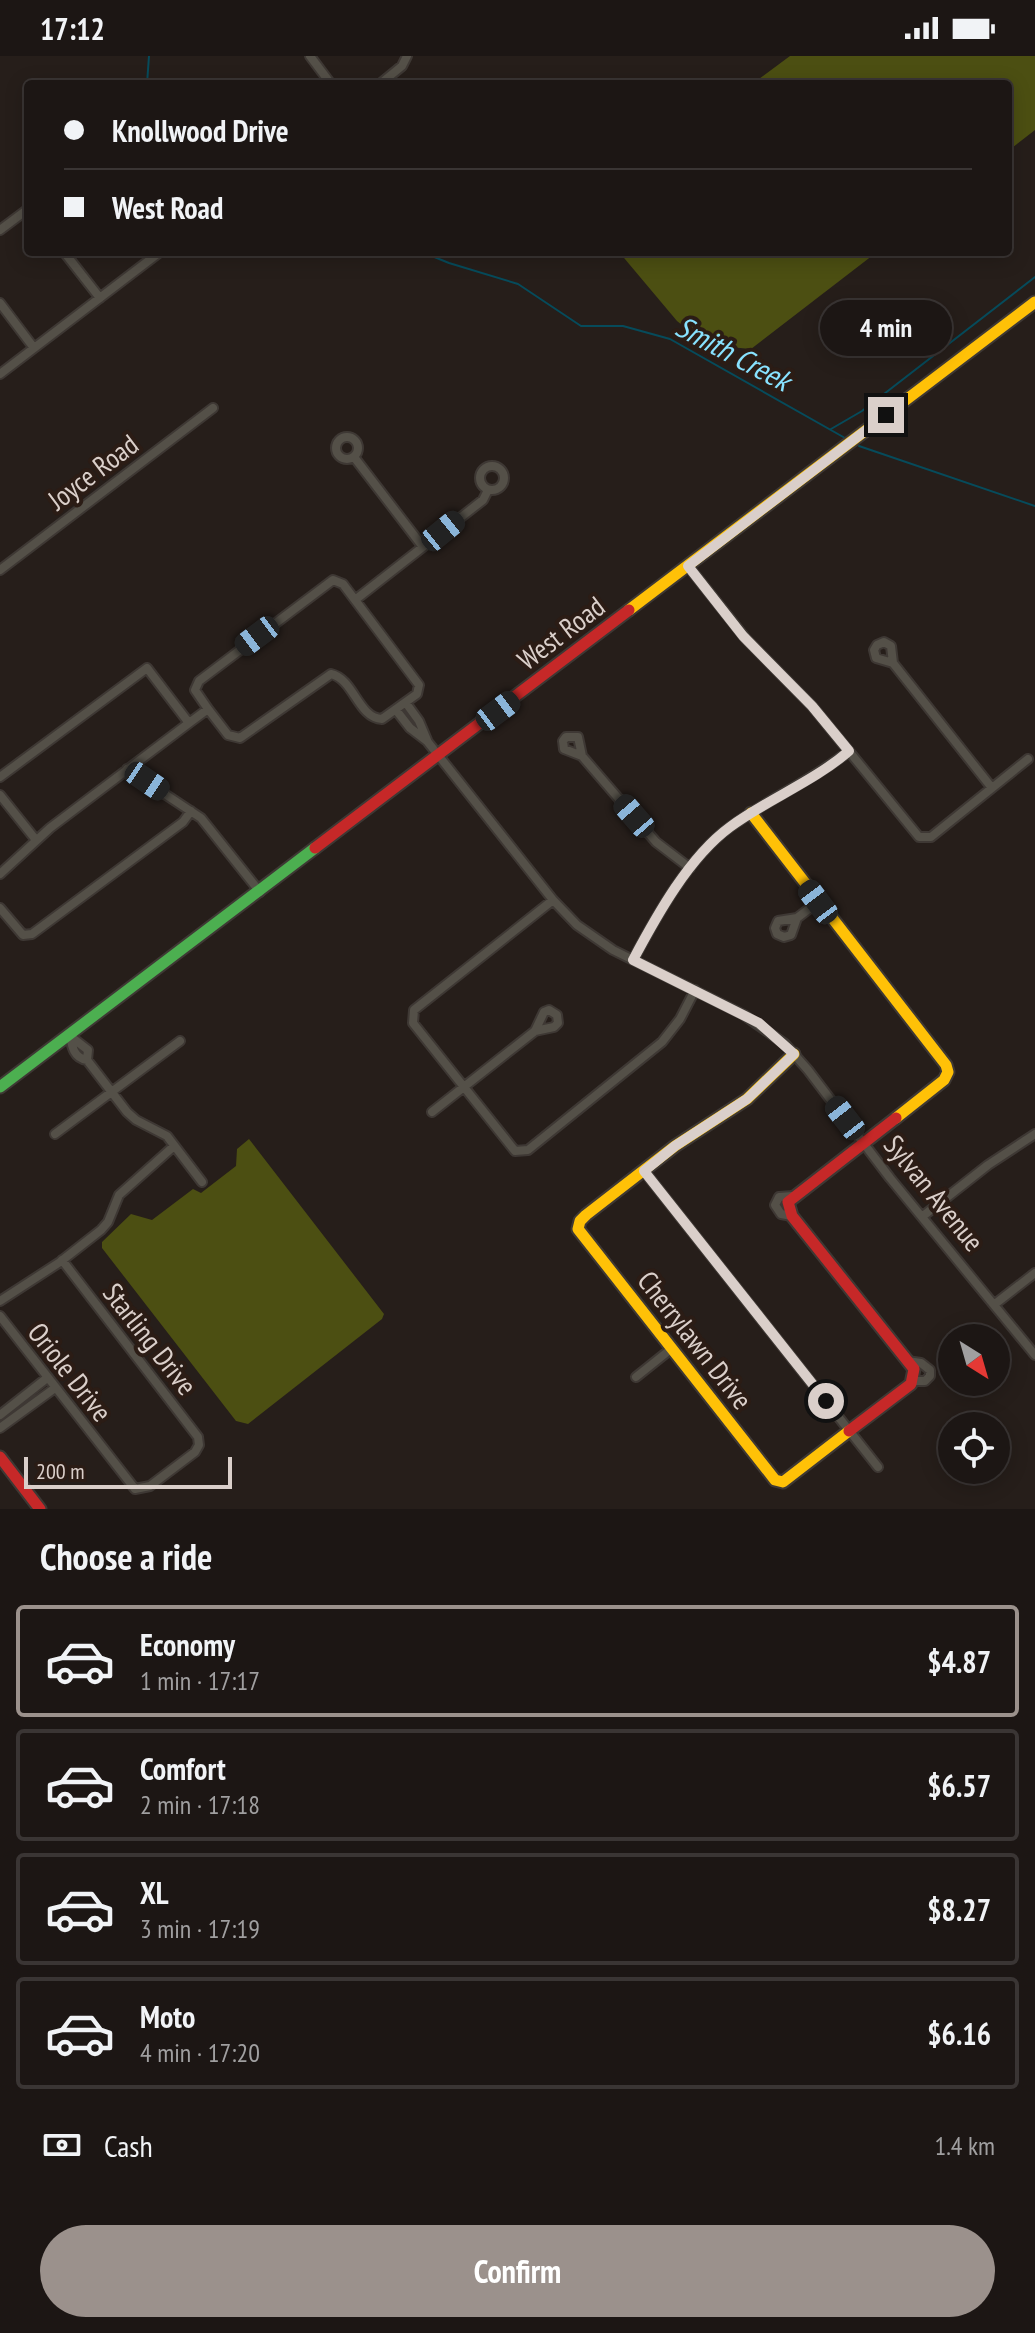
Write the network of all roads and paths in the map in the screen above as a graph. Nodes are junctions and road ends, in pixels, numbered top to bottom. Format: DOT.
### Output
graph roads {
  1 [pos="310,56"];
  2 [pos="407,56"];
  3 [pos="328,80"];
  4 [pos="385,80"];
  5 [pos="24,212"];
  6 [pos="0,230"];
  7 [pos="67,256"];
  8 [pos="155,256"];
  9 [pos="100,298"];
  10 [pos="1035,302"];
  11 [pos="0,303"];
  12 [pos="34,348"];
  13 [pos="0,374"];
  14 [pos="213,408"];
  15 [pos="354,457"];
  16 [pos="488,490"];
  17 [pos="423,547"];
  18 [pos="688,566"];
  19 [pos="0,570"];
  20 [pos="355,600"];
  21 [pos="893,663"];
  22 [pos="406,703"];
  23 [pos="208,709"];
  24 [pos="396,710"];
  25 [pos="189,723"];
  26 [pos="427,741"];
  27 [pos="849,751"];
  28 [pos="438,756"];
  29 [pos="582,756"];
  30 [pos="1028,759"];
  31 [pos="127,769"];
  32 [pos="0,777"];
  33 [pos="992,788"];
  34 [pos="0,795"];
  35 [pos="191,811"];
  36 [pos="751,813"];
  37 [pos="36,840"];
  38 [pos="690,868"];
  39 [pos="0,874"];
  40 [pos="260,892"];
  41 [pos="553,900"];
  42 [pos="818,902"];
  43 [pos="0,908"];
  44 [pos="797,918"];
  45 [pos="633,960"];
  46 [pos="695,990"];
  47 [pos="535,1031"];
  48 [pos="70,1036"];
  49 [pos="180,1041"];
  50 [pos="794,1054"];
  51 [pos="0,1087"];
  52 [pos="464,1087"];
  53 [pos="112,1092"];
  54 [pos="432,1112"];
  55 [pos="55,1134"];
  56 [pos="1035,1134"];
  57 [pos="863,1141"];
  58 [pos="174,1146"];
  59 [pos="644,1171"];
  60 [pos="202,1182"];
  61 [pos="923,1216"];
  62 [pos="62,1260"];
  63 [pos="1035,1273"];
  64 [pos="0,1301"];
  65 [pos="995,1304"];
  66 [pos="0,1316"];
  67 [pos="671,1349"];
  68 [pos="1035,1355"];
  69 [pos="636,1377"];
  70 [pos="47,1378"];
  71 [pos="55,1388"];
  72 [pos="0,1415"];
  73 [pos="0,1428"];
  74 [pos="850,1432"];
  75 [pos="0,1457"];
  76 [pos="878,1467"];
  77 [pos="137,1490"];
  78 [pos="40,1509"];
  1 -- 3 [label="street"];
  2 -- 4 [label="street"];
  5 -- 6 [label="street"];
  7 -- 9 [label="street"];
  8 -- 9 [label="street"];
  9 -- 12 [label="street"];
  10 -- 18 [label="street, West Road"];
  11 -- 12 [label="street"];
  12 -- 13 [label="street"];
  14 -- 19 [label="street, Joyce Road"];
  15 -- 17 [label="street"];
  16 -- 17 [label="street"];
  17 -- 20 [label="street"];
  18 -- 27 [label="street"];
  18 -- 28 [label="street, West Road"];
  20 -- 22 [label="street"];
  20 -- 23 [label="street"];
  21 -- 33 [label="street"];
  22 -- 24 [label="street"];
  22 -- 26 [label="street"];
  23 -- 24 [label="street"];
  23 -- 25 [label="street"];
  24 -- 26 [label="street"];
  25 -- 31 [label="street"];
  25 -- 32 [label="street"];
  26 -- 28 [label="street, Sylvan Avenue"];
  27 -- 33 [label="street"];
  27 -- 36 [label="street"];
  28 -- 40 [label="street, West Road"];
  28 -- 41 [label="street, Sylvan Avenue"];
  29 -- 38 [label="street"];
  30 -- 33 [label="street"];
  31 -- 35 [label="street"];
  31 -- 37 [label="street"];
  34 -- 37 [label="street"];
  35 -- 40 [label="street"];
  35 -- 43 [label="street"];
  36 -- 38 [label="street"];
  36 -- 42 [label="street"];
  37 -- 39 [label="street"];
  38 -- 45 [label="street"];
  40 -- 48 [label="street, West Road"];
  41 -- 45 [label="street, Sylvan Avenue"];
  41 -- 52 [label="street"];
  42 -- 44 [label="street"];
  42 -- 57 [label="street"];
  45 -- 46 [label="street, Sylvan Avenue"];
  46 -- 50 [label="street, Sylvan Avenue"];
  46 -- 52 [label="street"];
  47 -- 52 [label="street"];
  48 -- 51 [label="street, West Road"];
  48 -- 53 [label="street"];
  49 -- 53 [label="street"];
  50 -- 57 [label="street, Sylvan Avenue"];
  50 -- 59 [label="street"];
  52 -- 54 [label="street"];
  53 -- 55 [label="street"];
  53 -- 58 [label="street"];
  56 -- 61 [label="street"];
  57 -- 61 [label="street, Sylvan Avenue"];
  57 -- 74 [label="street"];
  58 -- 60 [label="street"];
  58 -- 62 [label="street"];
  59 -- 67 [label="street, Cherrylawn Drive"];
  59 -- 74 [label="street"];
  61 -- 65 [label="street, Sylvan Avenue"];
  62 -- 64 [label="street"];
  62 -- 77 [label="street, Starling Drive"];
  63 -- 65 [label="street"];
  65 -- 68 [label="street, Sylvan Avenue"];
  66 -- 70 [label="street, Oriole Drive"];
  67 -- 69 [label="street"];
  67 -- 74 [label="street, Cherrylawn Drive"];
  70 -- 71 [label="street, Oriole Drive"];
  70 -- 72 [label="street"];
  71 -- 73 [label="street"];
  71 -- 77 [label="street, Oriole Drive"];
  74 -- 76 [label="street"];
  75 -- 78 [label="street"];
}
